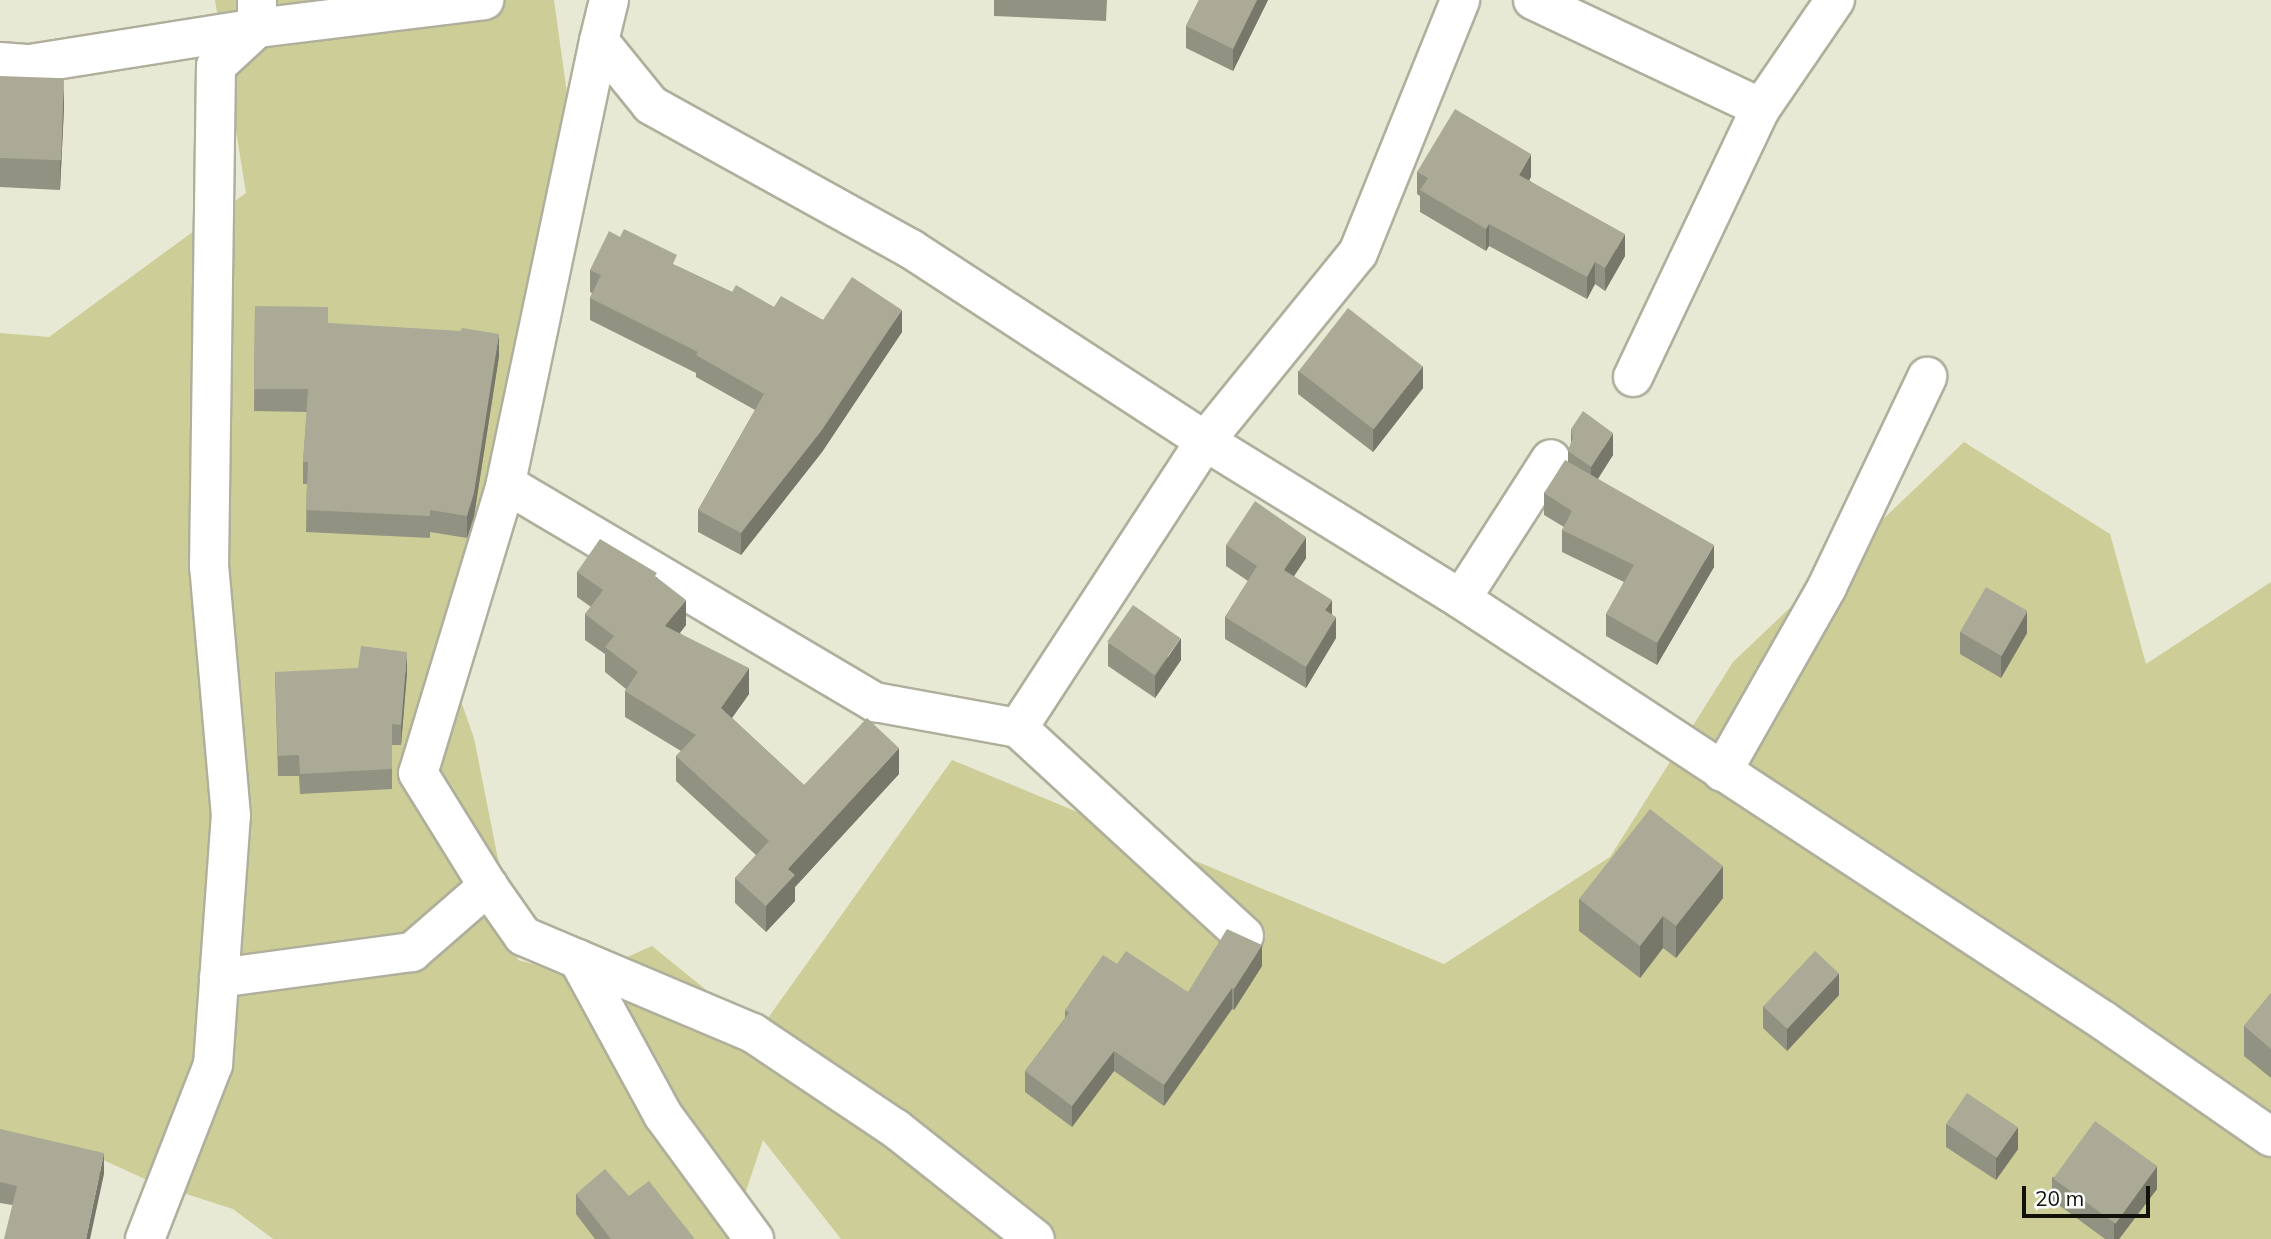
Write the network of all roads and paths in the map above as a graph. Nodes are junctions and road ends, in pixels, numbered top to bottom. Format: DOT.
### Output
graph roads {
  1 [pos="484,0"];
  2 [pos="609,0"];
  3 [pos="1460,0"];
  4 [pos="1533,0"];
  5 [pos="1835,0"];
  6 [pos="257,14"];
  7 [pos="599,41"];
  8 [pos="0,62"];
  9 [pos="1761,108"];
  10 [pos="1633,377"];
  11 [pos="1927,377"];
  12 [pos="1205,441"];
  13 [pos="1551,459"];
  14 [pos="506,484"];
  15 [pos="1461,599"];
  16 [pos="1018,728"];
  17 [pos="1722,772"];
  18 [pos="488,886"];
  19 [pos="1244,936"];
  20 [pos="578,959"];
  21 [pos="219,978"];
  22 [pos="2271,1137"];
  23 [pos="145,1239"];
  24 [pos="754,1239"];
  25 [pos="1035,1239"];
  1 -- 6 [label="street"];
  2 -- 7 [label="street"];
  3 -- 12 [label="street"];
  4 -- 9 [label="street"];
  5 -- 9 [label="street"];
  6 -- 8 [label="street"];
  6 -- 21 [label="street"];
  7 -- 12 [label="street"];
  7 -- 14 [label="street"];
  9 -- 10 [label="street"];
  11 -- 17 [label="street"];
  12 -- 15 [label="street"];
  12 -- 16 [label="street"];
  13 -- 15 [label="street"];
  14 -- 16 [label="street"];
  14 -- 18 [label="street"];
  15 -- 17 [label="street"];
  16 -- 19 [label="street"];
  17 -- 22 [label="street"];
  18 -- 20 [label="street"];
  18 -- 21 [label="street"];
  20 -- 24 [label="street"];
  20 -- 25 [label="street"];
  21 -- 23 [label="street"];
}
